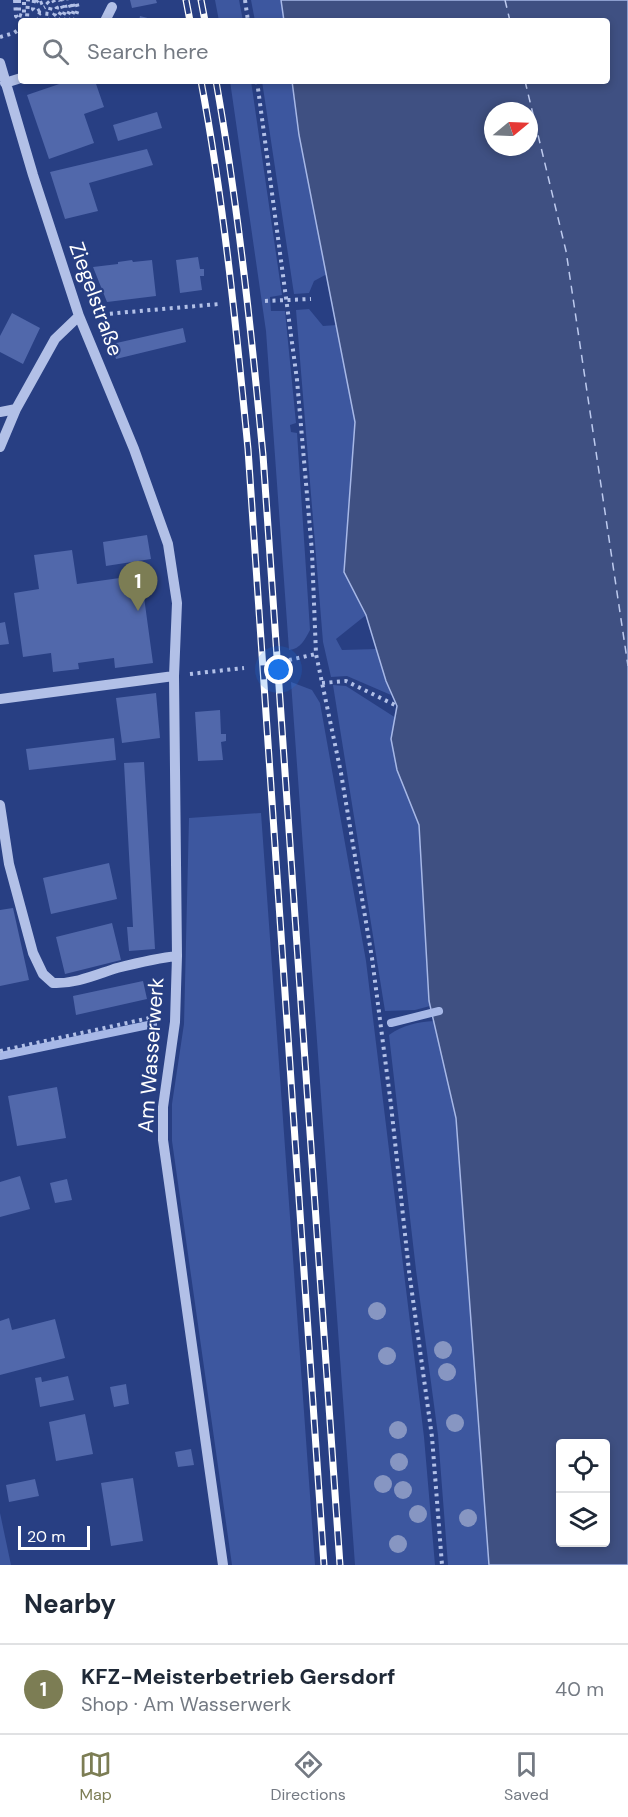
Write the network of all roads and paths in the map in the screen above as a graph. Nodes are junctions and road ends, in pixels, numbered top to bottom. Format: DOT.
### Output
graph roads {
  1 [pos="17,0"];
  2 [pos="26,0"];
  3 [pos="36,0"];
  4 [pos="53,0"];
  5 [pos="61,0"];
  6 [pos="70,0"];
  7 [pos="76,0"];
  8 [pos="245,0"];
  9 [pos="45,7"];
  10 [pos="112,7"];
  11 [pos="18,18"];
  12 [pos="27,18"];
  13 [pos="36,18"];
  14 [pos="51,18"];
  15 [pos="60,18"];
  16 [pos="68,18"];
  17 [pos="75,18"];
  18 [pos="106,18"];
  19 [pos="248,18"];
  20 [pos="18,30"];
  21 [pos="0,37"];
  22 [pos="0,63"];
  23 [pos="18,79"];
  24 [pos="5,83"];
  25 [pos="257,84"];
  26 [pos="311,299"];
  27 [pos="287,301"];
  28 [pos="265,302"];
  29 [pos="219,304"];
  30 [pos="79,316"];
  31 [pos="16,409"];
  32 [pos="0,412"];
  33 [pos="0,447"];
  34 [pos="168,544"];
  35 [pos="316,654"];
  36 [pos="289,660"];
  37 [pos="244,668"];
  38 [pos="174,676"];
  39 [pos="322,683"];
  40 [pos="0,699"];
  41 [pos="397,706"];
  42 [pos="0,805"];
  43 [pos="177,956"];
  44 [pos="175,1022"];
  45 [pos="0,1051"];
  46 [pos="222,1565"];
  47 [pos="442,1565"];
  1 -- 2 [label="path"];
  1 -- 11 [label="path"];
  2 -- 12 [label="path"];
  3 -- 9 [label="path"];
  3 -- 13 [label="path"];
  4 -- 14 [label="path"];
  5 -- 15 [label="path"];
  6 -- 16 [label="path"];
  7 -- 17 [label="path"];
  8 -- 19 [label="path"];
  10 -- 18 [label="street"];
  20 -- 21 [label="path"];
  22 -- 24 [label="street, Ziegelstraße"];
  23 -- 24 [label="street"];
  24 -- 30 [label="street, Ziegelstraße"];
  25 -- 27 [label="path"];
  26 -- 27 [label="path"];
  27 -- 28 [label="path"];
  27 -- 35 [label="path"];
  29 -- 30 [label="path"];
  30 -- 31 [label="street"];
  30 -- 34 [label="street, Ziegelstraße"];
  31 -- 32 [label="street"];
  31 -- 33 [label="street"];
  34 -- 38 [label="street, Am Wasserwerk"];
  35 -- 36 [label="path"];
  35 -- 39 [label="path"];
  37 -- 38 [label="path"];
  38 -- 40 [label="street"];
  38 -- 43 [label="street, Am Wasserwerk"];
  39 -- 41 [label="path"];
  39 -- 47 [label="path"];
  42 -- 43 [label="street"];
  43 -- 44 [label="street, Am Wasserwerk"];
  44 -- 45 [label="path"];
  44 -- 46 [label="street, Am Wasserwerk"];
}
